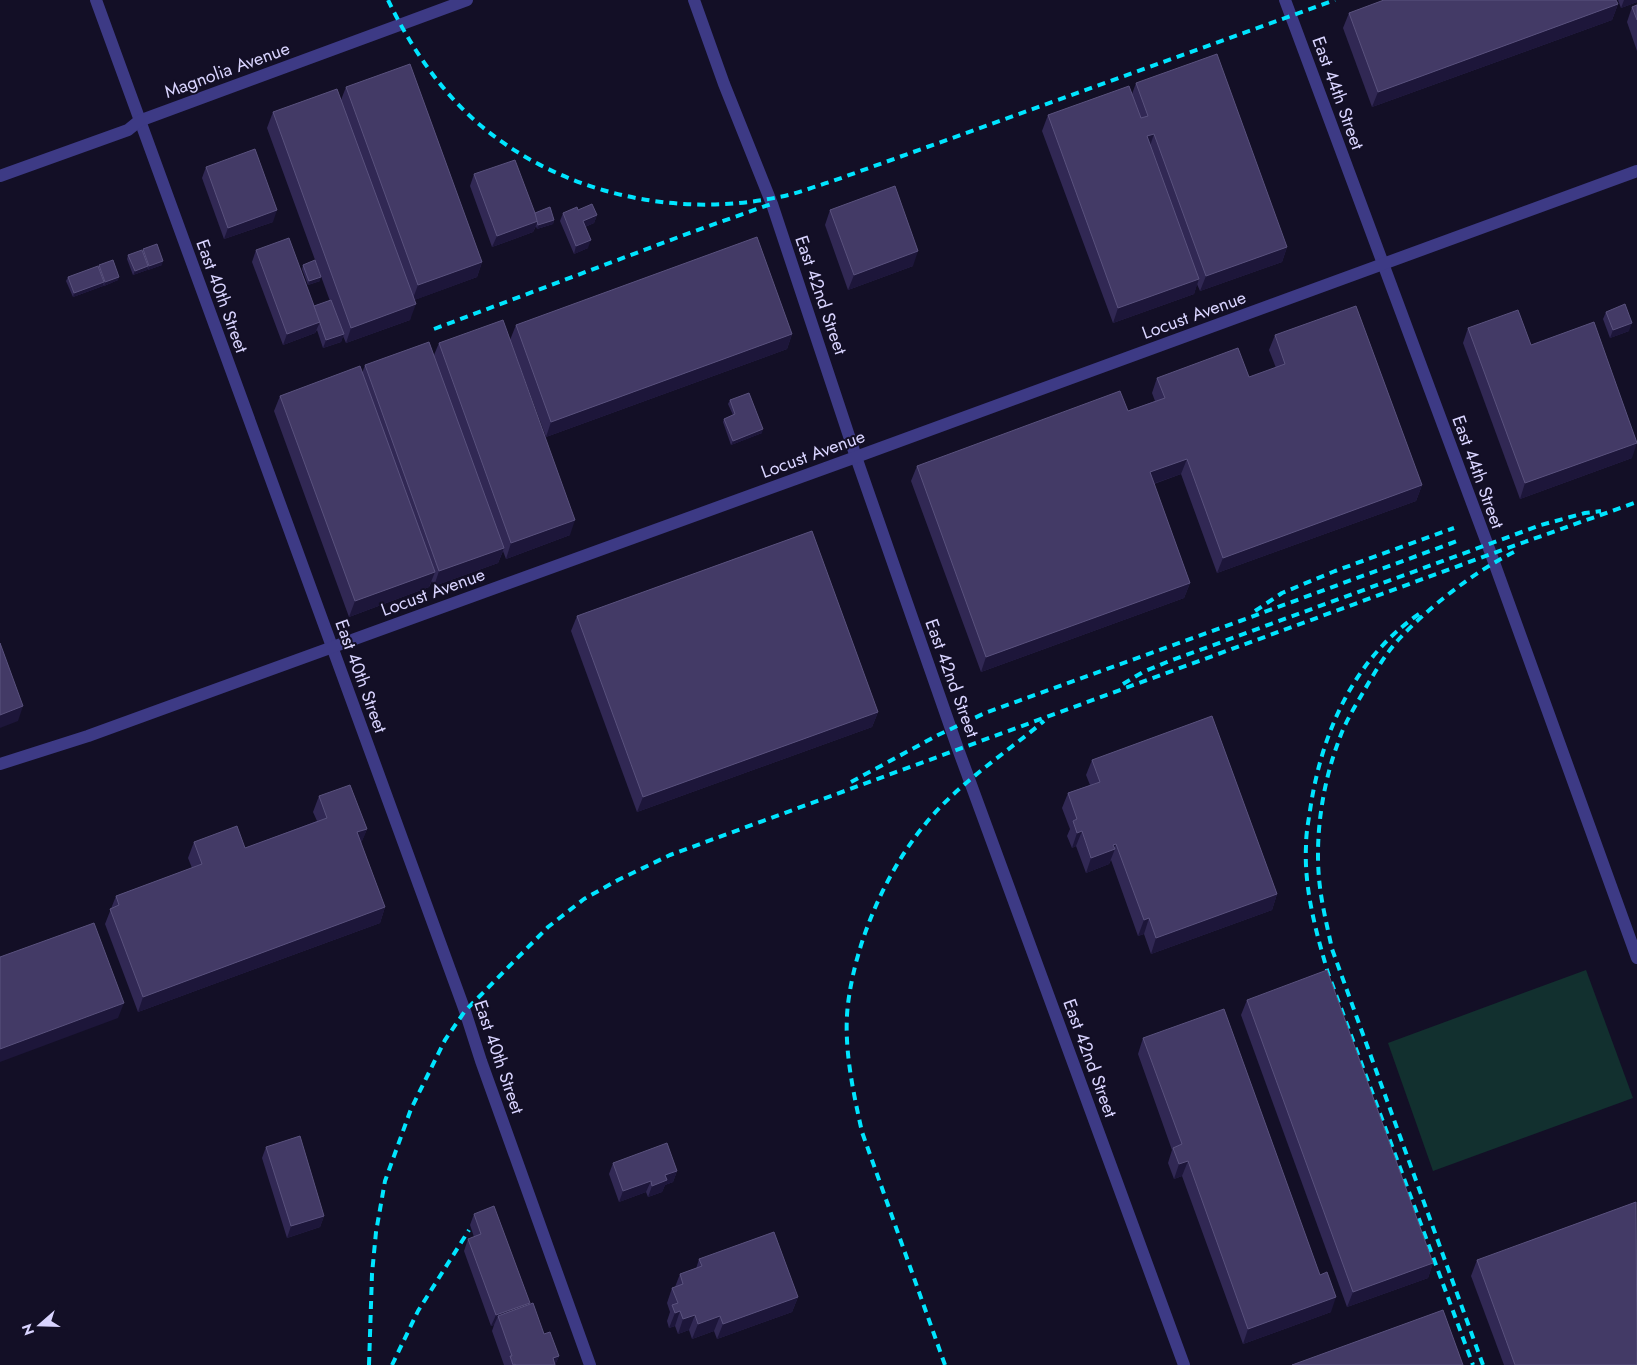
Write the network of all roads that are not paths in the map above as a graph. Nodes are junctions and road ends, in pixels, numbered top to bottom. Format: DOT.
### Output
graph roads {
  1 [pos="96,0"];
  2 [pos="468,0"];
  3 [pos="694,0"];
  4 [pos="1285,0"];
  5 [pos="139,121"];
  6 [pos="1637,171"];
  7 [pos="0,176"];
  8 [pos="1382,264"];
  9 [pos="856,457"];
  10 [pos="332,647"];
  11 [pos="0,764"];
  12 [pos="1637,958"];
  13 [pos="590,1365"];
  14 [pos="1184,1365"];
  1 -- 5 [label="street, East 40th Street"];
  2 -- 5 [label="street, Magnolia Avenue"];
  3 -- 9 [label="street, East 42nd Street"];
  4 -- 8 [label="street, East 44th Street"];
  5 -- 7 [label="street, Magnolia Avenue"];
  5 -- 10 [label="street, East 40th Street"];
  6 -- 8 [label="street, Locust Avenue"];
  8 -- 9 [label="street, Locust Avenue"];
  8 -- 12 [label="street, East 44th Street"];
  9 -- 10 [label="street, Locust Avenue"];
  9 -- 14 [label="street, East 42nd Street"];
  10 -- 11 [label="street, Locust Avenue"];
  10 -- 13 [label="street, East 40th Street"];
}
